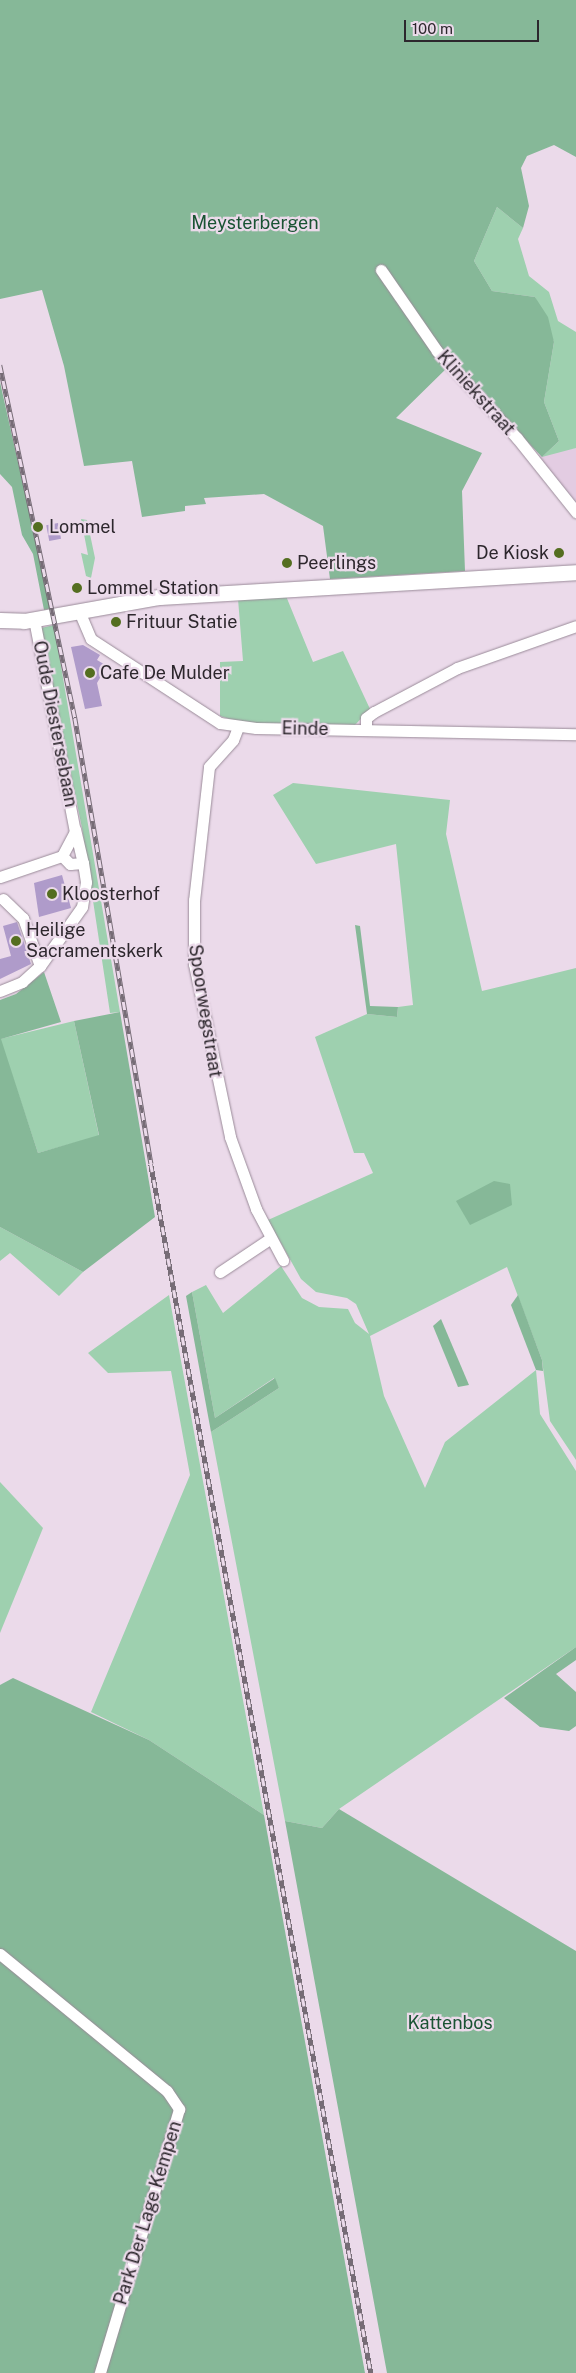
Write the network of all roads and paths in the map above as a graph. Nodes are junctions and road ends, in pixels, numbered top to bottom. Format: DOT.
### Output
graph roads {
  1 [pos="381,270"];
  2 [pos="576,512"];
  3 [pos="576,572"];
  4 [pos="78,610"];
  5 [pos="34,619"];
  6 [pos="0,620"];
  7 [pos="576,626"];
  8 [pos="238,727"];
  9 [pos="366,730"];
  10 [pos="576,734"];
  11 [pos="75,829"];
  12 [pos="62,856"];
  13 [pos="83,863"];
  14 [pos="0,877"];
  15 [pos="1,897"];
  16 [pos="40,966"];
  17 [pos="0,991"];
  18 [pos="271,1238"];
  19 [pos="283,1260"];
  20 [pos="220,1272"];
  21 [pos="0,1954"];
  22 [pos="100,2373"];
  1 -- 2 [label="street, Kliniekstraat"];
  3 -- 4 [label="main road"];
  4 -- 5 [label="main road"];
  4 -- 8 [label="street, Einde"];
  5 -- 6 [label="main road"];
  5 -- 11 [label="street, Oude Diestersebaan"];
  7 -- 9 [label="street"];
  8 -- 9 [label="street, Einde"];
  8 -- 18 [label="street, Spoorwegstraat"];
  9 -- 10 [label="street, Einde"];
  11 -- 12 [label="street, Oude Diestersebaan"];
  11 -- 13 [label="street, Oude Diestersebaan"];
  12 -- 13 [label="street"];
  12 -- 14 [label="street"];
  13 -- 16 [label="street, Oude Diestersebaan"];
  15 -- 16 [label="street"];
  16 -- 17 [label="street, Oude Diestersebaan"];
  18 -- 19 [label="street, Spoorwegstraat"];
  18 -- 20 [label="street"];
  21 -- 22 [label="street, Park Der Lage Kempen"];
}
